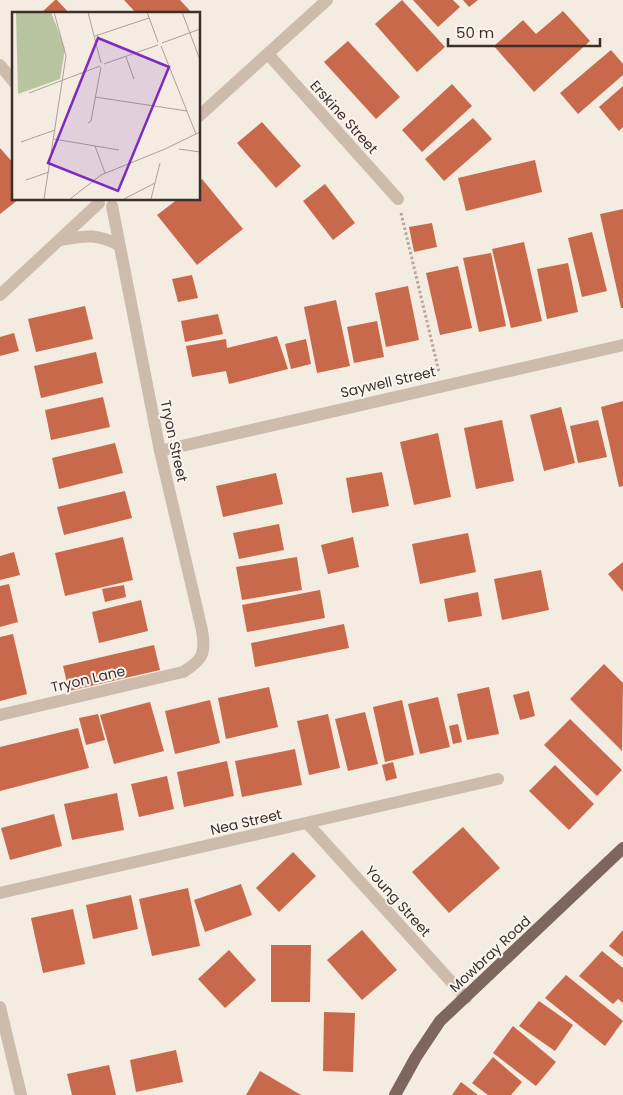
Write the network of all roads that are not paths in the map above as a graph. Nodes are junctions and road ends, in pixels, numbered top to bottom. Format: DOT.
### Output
graph roads {
  1 [pos="327,0"];
  2 [pos="268,54"];
  3 [pos="0,66"];
  4 [pos="12,80"];
  5 [pos="200,115"];
  6 [pos="398,199"];
  7 [pos="96,201"];
  8 [pos="117,202"];
  9 [pos="60,240"];
  10 [pos="119,245"];
  11 [pos="0,294"];
  12 [pos="623,345"];
  13 [pos="160,451"];
  14 [pos="183,672"];
  15 [pos="0,715"];
  16 [pos="498,779"];
  17 [pos="308,824"];
  18 [pos="623,848"];
  19 [pos="0,893"];
  20 [pos="466,998"];
  21 [pos="0,1007"];
  22 [pos="21,1095"];
  23 [pos="395,1095"];
  1 -- 2 [label="street"];
  2 -- 5 [label="street"];
  2 -- 6 [label="street, Erskine Street"];
  3 -- 4 [label="street"];
  7 -- 8 [label="street"];
  7 -- 9 [label="street"];
  8 -- 10 [label="street, Tryon Street"];
  9 -- 10 [label="street"];
  9 -- 11 [label="street"];
  10 -- 13 [label="street, Tryon Street"];
  12 -- 13 [label="street, Saywell Street"];
  13 -- 14 [label="street, Tryon Street"];
  14 -- 15 [label="street, Tryon Lane"];
  16 -- 17 [label="street, Nea Street"];
  17 -- 19 [label="street, Nea Street"];
  17 -- 20 [label="street, Young Street"];
  18 -- 20 [label="main road, Mowbray Road"];
  20 -- 23 [label="main road, Mowbray Road"];
  21 -- 22 [label="street"];
}
